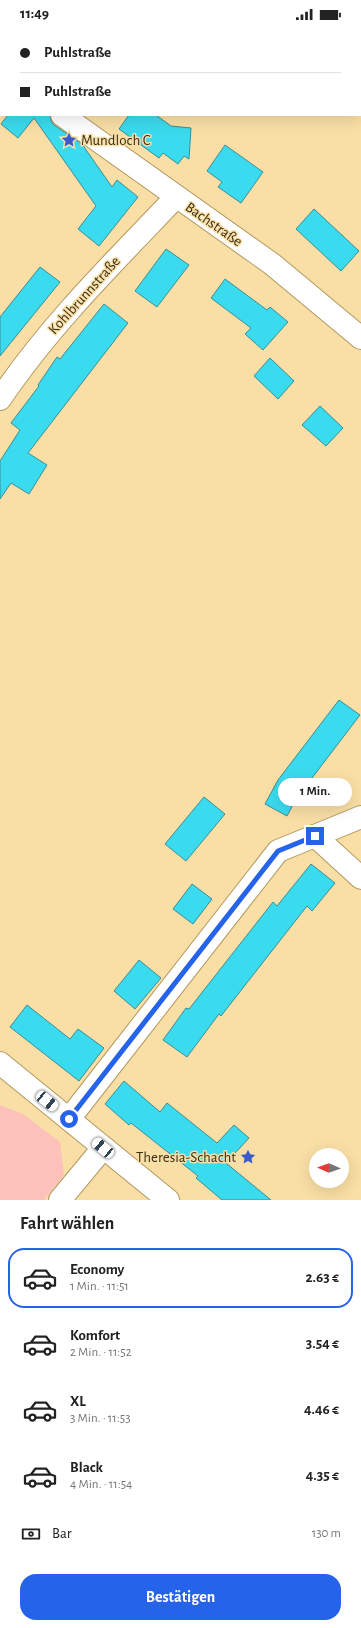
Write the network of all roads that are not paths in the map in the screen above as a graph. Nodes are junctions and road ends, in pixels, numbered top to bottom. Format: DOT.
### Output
graph roads {
  1 [pos="63,116"];
  2 [pos="176,197"];
  3 [pos="361,338"];
  4 [pos="0,399"];
  5 [pos="361,817"];
  6 [pos="315,836"];
  7 [pos="361,878"];
  8 [pos="0,1063"];
  9 [pos="69,1119"];
  10 [pos="103,1148"];
  11 [pos="60,1200"];
  12 [pos="168,1200"];
  1 -- 2 [label="street, Bachstraße"];
  2 -- 3 [label="street, Bachstraße"];
  2 -- 4 [label="street, Kohlbrunnstraße"];
  5 -- 6 [label="street"];
  6 -- 7 [label="street"];
  6 -- 9 [label="street"];
  8 -- 9 [label="street"];
  9 -- 10 [label="street"];
  10 -- 11 [label="street"];
  10 -- 12 [label="street"];
}
